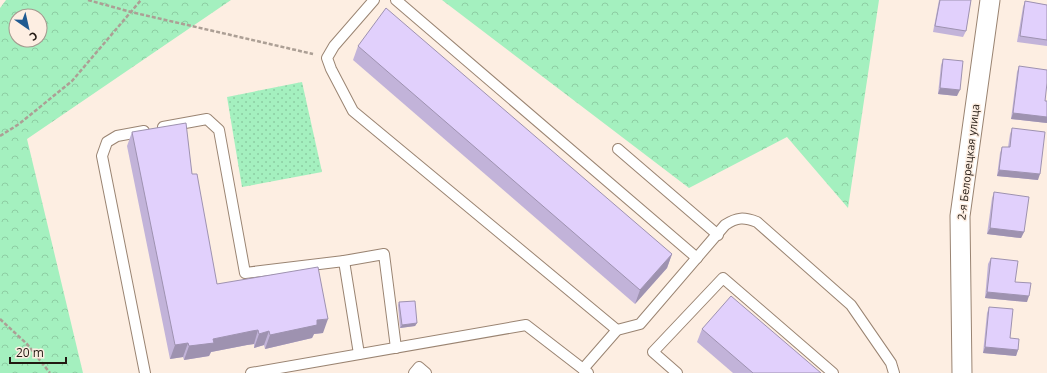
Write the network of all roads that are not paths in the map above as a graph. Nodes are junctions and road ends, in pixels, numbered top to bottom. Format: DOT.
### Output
graph roads {
  1 [pos="374,0"];
  2 [pos="396,0"];
  3 [pos="990,0"];
  4 [pos="618,149"];
  5 [pos="718,235"];
  6 [pos="697,258"];
  7 [pos="344,261"];
  8 [pos="617,330"];
  9 [pos="396,348"];
  10 [pos="359,354"];
  11 [pos="585,371"];
  12 [pos="145,373"];
  13 [pos="251,373"];
  14 [pos="414,373"];
  15 [pos="426,373"];
  16 [pos="677,373"];
  17 [pos="833,373"];
  18 [pos="894,373"];
  19 [pos="962,373"];
  1 -- 8 [label="lane"];
  2 -- 6 [label="lane"];
  3 -- 19 [label="street, 2-я Белорецкая улица"];
  4 -- 5 [label="lane"];
  5 -- 6 [label="lane"];
  5 -- 18 [label="lane"];
  6 -- 8 [label="lane"];
  7 -- 9 [label="lane"];
  7 -- 10 [label="lane"];
  7 -- 12 [label="lane"];
  8 -- 11 [label="lane"];
  9 -- 10 [label="lane"];
  9 -- 11 [label="lane"];
  10 -- 13 [label="lane"];
  14 -- 15 [label="lane"];
  16 -- 17 [label="lane"];
}
